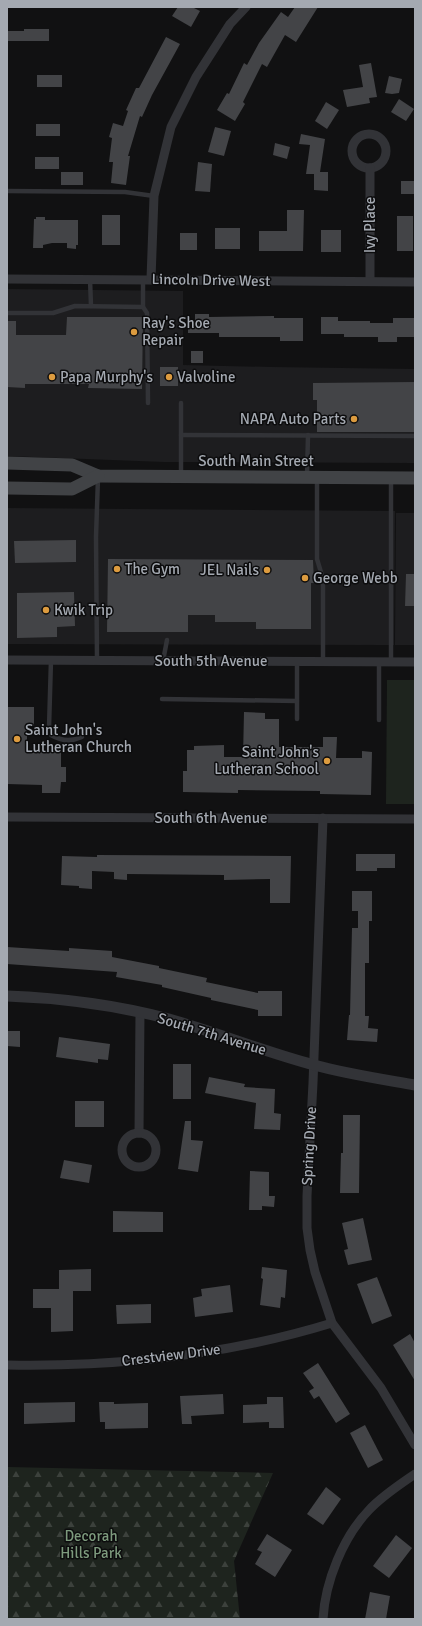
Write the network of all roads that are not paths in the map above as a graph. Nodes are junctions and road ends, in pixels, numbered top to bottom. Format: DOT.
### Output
graph roads {
  1 [pos="246,7"];
  2 [pos="370,168"];
  3 [pos="7,192"];
  4 [pos="154,196"];
  5 [pos="7,279"];
  6 [pos="90,279"];
  7 [pos="147,279"];
  8 [pos="370,281"];
  9 [pos="415,282"];
  10 [pos="91,306"];
  11 [pos="142,307"];
  12 [pos="7,313"];
  13 [pos="148,403"];
  14 [pos="181,403"];
  15 [pos="181,435"];
  16 [pos="308,436"];
  17 [pos="415,436"];
  18 [pos="7,463"];
  19 [pos="98,476"];
  20 [pos="181,476"];
  21 [pos="312,477"];
  22 [pos="391,477"];
  23 [pos="415,478"];
  24 [pos="7,488"];
  25 [pos="167,640"];
  26 [pos="7,660"];
  27 [pos="51,660"];
  28 [pos="97,660"];
  29 [pos="163,661"];
  30 [pos="297,661"];
  31 [pos="323,661"];
  32 [pos="380,662"];
  33 [pos="391,662"];
  34 [pos="415,662"];
  35 [pos="162,699"];
  36 [pos="297,701"];
  37 [pos="297,719"];
  38 [pos="379,720"];
  39 [pos="82,737"];
  40 [pos="7,818"];
  41 [pos="323,818"];
  42 [pos="415,819"];
  43 [pos="7,996"];
  44 [pos="140,1012"];
  45 [pos="313,1065"];
  46 [pos="415,1085"];
  47 [pos="139,1133"];
  48 [pos="332,1323"];
  49 [pos="7,1365"];
  50 [pos="415,1445"];
  51 [pos="415,1474"];
  52 [pos="323,1619"];
  1 -- 4 [label="street"];
  2 -- 8 [label="street, Ivy Place"];
  3 -- 4 [label="lane"];
  4 -- 7 [label="street"];
  5 -- 6 [label="street, Lincoln Drive West"];
  6 -- 7 [label="street, Lincoln Drive West"];
  6 -- 10 [label="lane"];
  7 -- 8 [label="street, Lincoln Drive West"];
  7 -- 11 [label="lane"];
  8 -- 9 [label="street, Lincoln Drive West"];
  10 -- 11 [label="lane"];
  10 -- 12 [label="lane"];
  11 -- 13 [label="lane"];
  14 -- 15 [label="lane"];
  15 -- 16 [label="lane"];
  15 -- 20 [label="lane"];
  16 -- 17 [label="lane"];
  16 -- 21 [label="lane"];
  18 -- 19 [label="main road, South Main Street"];
  19 -- 20 [label="main road, South Main Street"];
  19 -- 24 [label="main road, South Main Street"];
  19 -- 28 [label="lane"];
  20 -- 21 [label="main road, South Main Street"];
  21 -- 22 [label="main road, South Main Street"];
  21 -- 31 [label="lane"];
  22 -- 23 [label="main road, South Main Street"];
  22 -- 33 [label="lane"];
  25 -- 29 [label="lane"];
  26 -- 27 [label="street, South 5th Avenue"];
  27 -- 28 [label="street, South 5th Avenue"];
  27 -- 39 [label="lane"];
  28 -- 29 [label="street, South 5th Avenue"];
  29 -- 30 [label="street, South 5th Avenue"];
  30 -- 31 [label="street, South 5th Avenue"];
  30 -- 36 [label="lane"];
  31 -- 32 [label="street, South 5th Avenue"];
  32 -- 33 [label="street, South 5th Avenue"];
  32 -- 38 [label="lane"];
  33 -- 34 [label="street, South 5th Avenue"];
  35 -- 36 [label="lane"];
  36 -- 37 [label="lane"];
  40 -- 41 [label="street, South 6th Avenue"];
  41 -- 42 [label="street, South 6th Avenue"];
  41 -- 45 [label="street, Spring Drive"];
  43 -- 44 [label="street, South 7th Avenue"];
  44 -- 45 [label="street, South 7th Avenue"];
  44 -- 47 [label="street"];
  45 -- 46 [label="street, South 7th Avenue"];
  45 -- 48 [label="street, Spring Drive"];
  48 -- 49 [label="street, Crestview Drive"];
  48 -- 50 [label="street, Spring Drive"];
  51 -- 52 [label="street"];
}
